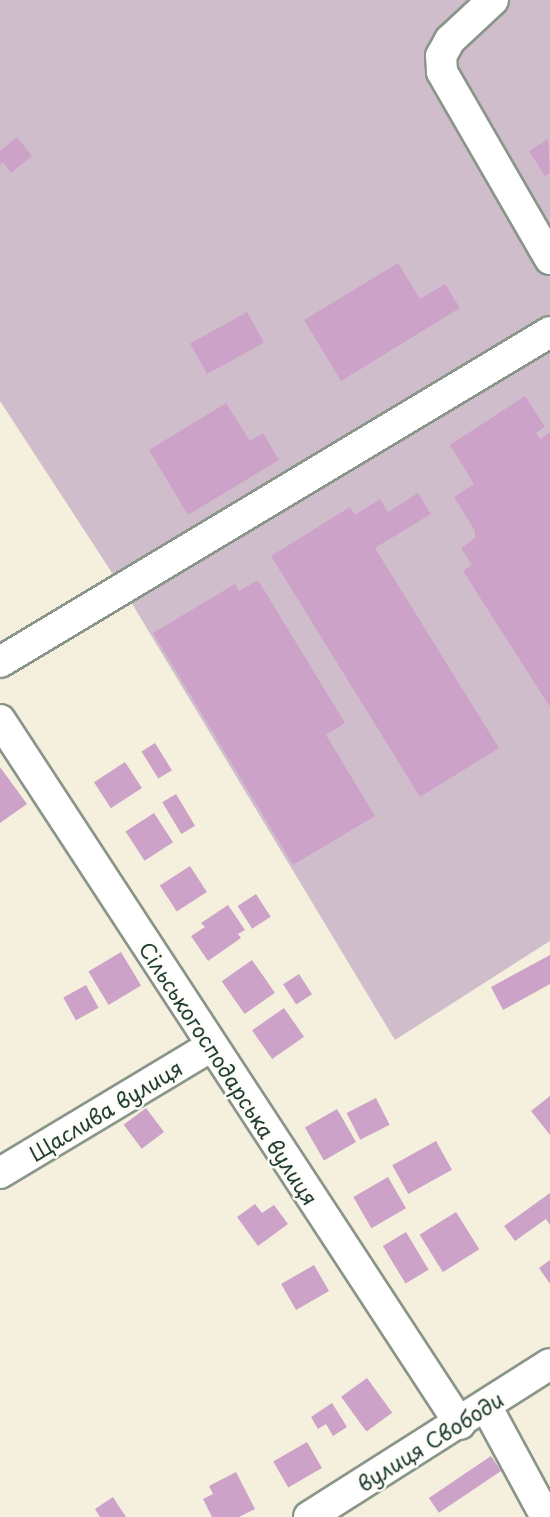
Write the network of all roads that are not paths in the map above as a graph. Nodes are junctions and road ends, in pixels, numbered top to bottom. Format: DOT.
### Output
graph roads {
  1 [pos="492,0"];
  2 [pos="550,259"];
  3 [pos="550,332"];
  4 [pos="0,662"];
  5 [pos="0,720"];
  6 [pos="211,1046"];
  7 [pos="0,1173"];
  8 [pos="550,1364"];
  9 [pos="486,1406"];
  10 [pos="460,1424"];
  11 [pos="309,1517"];
  12 [pos="546,1517"];
  1 -- 2 [label="street"];
  3 -- 4 [label="street"];
  5 -- 6 [label="street, Сільськогосподарська вулиця"];
  6 -- 7 [label="street, Щаслива вулиця"];
  6 -- 10 [label="street, Сільськогосподарська вулиця"];
  8 -- 9 [label="street, вулиця Свободи"];
  9 -- 10 [label="street, вулиця Свободи"];
  9 -- 12 [label="street"];
  10 -- 11 [label="street, вулиця Свободи"];
}
